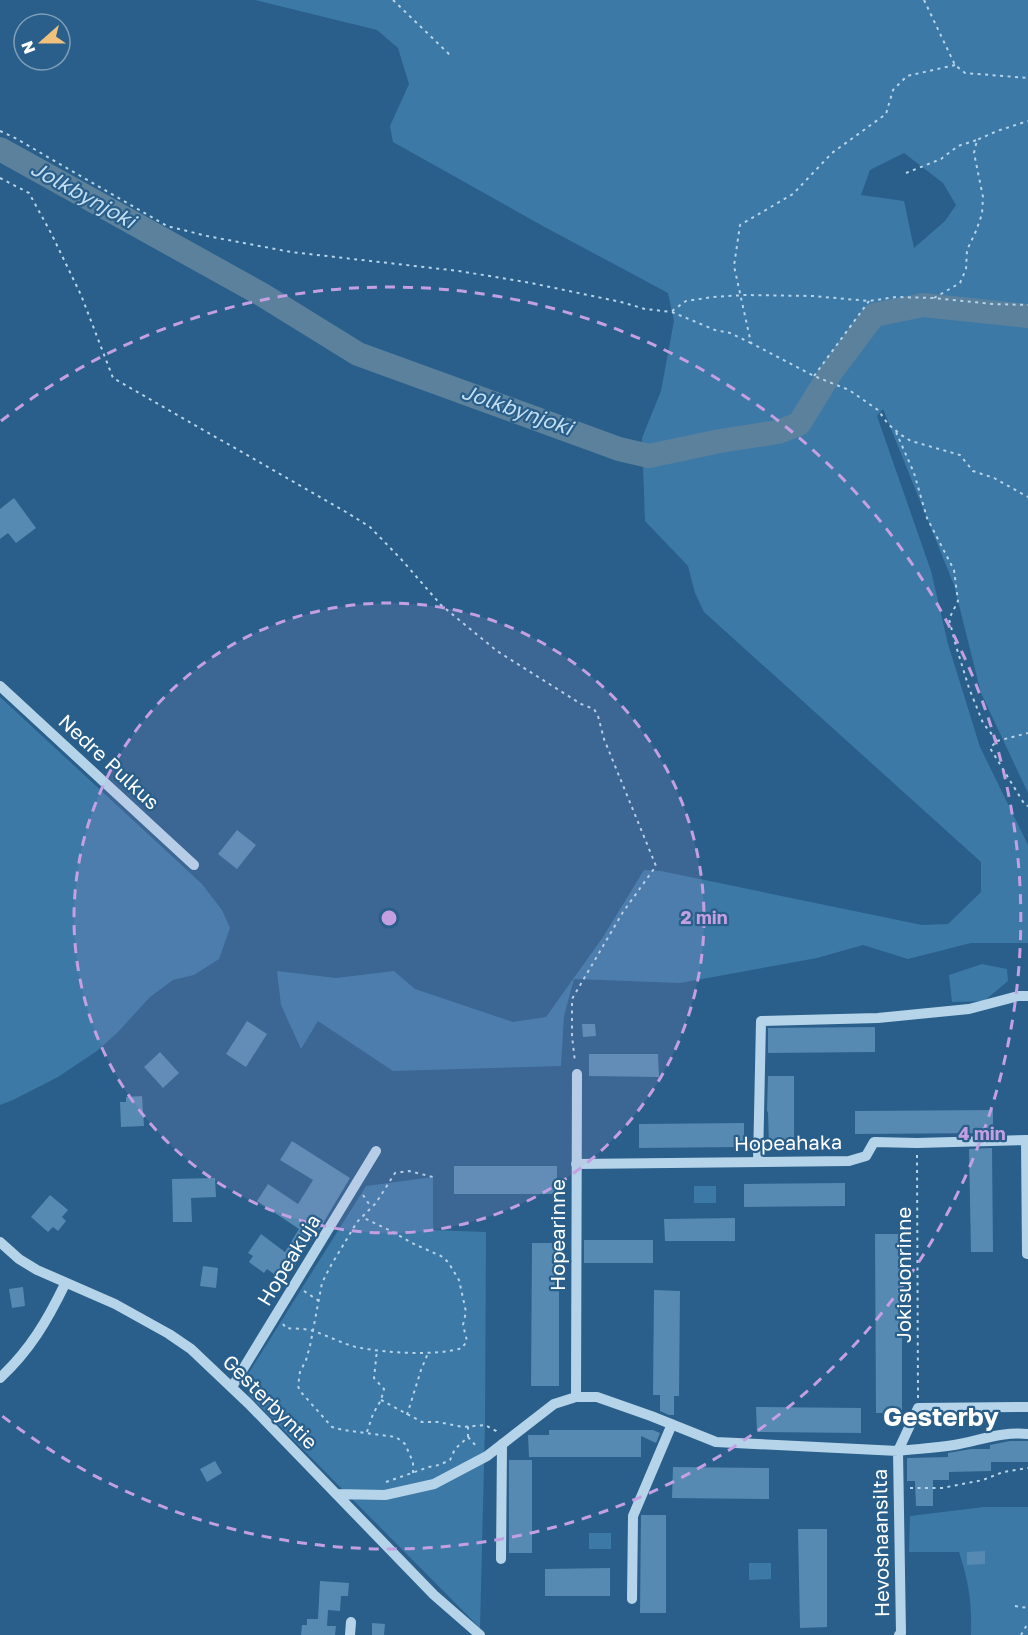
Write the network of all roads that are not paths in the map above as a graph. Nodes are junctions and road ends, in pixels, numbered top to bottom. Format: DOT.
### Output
graph roads {
  1 [pos="0,686"];
  2 [pos="194,865"];
  3 [pos="1028,996"];
  4 [pos="577,1074"];
  5 [pos="1027,1140"];
  6 [pos="376,1150"];
  7 [pos="758,1162"];
  8 [pos="576,1164"];
  9 [pos="1027,1217"];
  10 [pos="0,1242"];
  11 [pos="1027,1254"];
  12 [pos="66,1284"];
  13 [pos="0,1378"];
  14 [pos="232,1388"];
  15 [pos="576,1397"];
  16 [pos="1028,1407"];
  17 [pos="672,1424"];
  18 [pos="1028,1434"];
  19 [pos="502,1444"];
  20 [pos="898,1451"];
  21 [pos="336,1494"];
  22 [pos="501,1559"];
  23 [pos="632,1599"];
  24 [pos="351,1622"];
  25 [pos="350,1635"];
  26 [pos="480,1635"];
  27 [pos="900,1635"];
  1 -- 2 [label="street, Nedre Pulkus"];
  3 -- 7 [label="street"];
  4 -- 8 [label="street, Hopearinne"];
  5 -- 7 [label="street, Hopeahaka"];
  5 -- 9 [label="street"];
  6 -- 14 [label="street, Hopeakuja"];
  7 -- 8 [label="street, Hopeahaka"];
  8 -- 15 [label="street, Hopearinne"];
  9 -- 11 [label="street"];
  10 -- 12 [label="street, Gesterbyntie"];
  12 -- 13 [label="street"];
  12 -- 14 [label="street, Gesterbyntie"];
  14 -- 21 [label="street, Gesterbyntie"];
  15 -- 17 [label="street"];
  15 -- 19 [label="street"];
  16 -- 20 [label="street"];
  17 -- 20 [label="street"];
  17 -- 23 [label="street"];
  18 -- 20 [label="street"];
  19 -- 21 [label="street"];
  19 -- 22 [label="street"];
  20 -- 27 [label="street, Hevoshaansilta"];
  21 -- 26 [label="street, Gesterbyntie"];
  24 -- 25 [label="street"];
}
